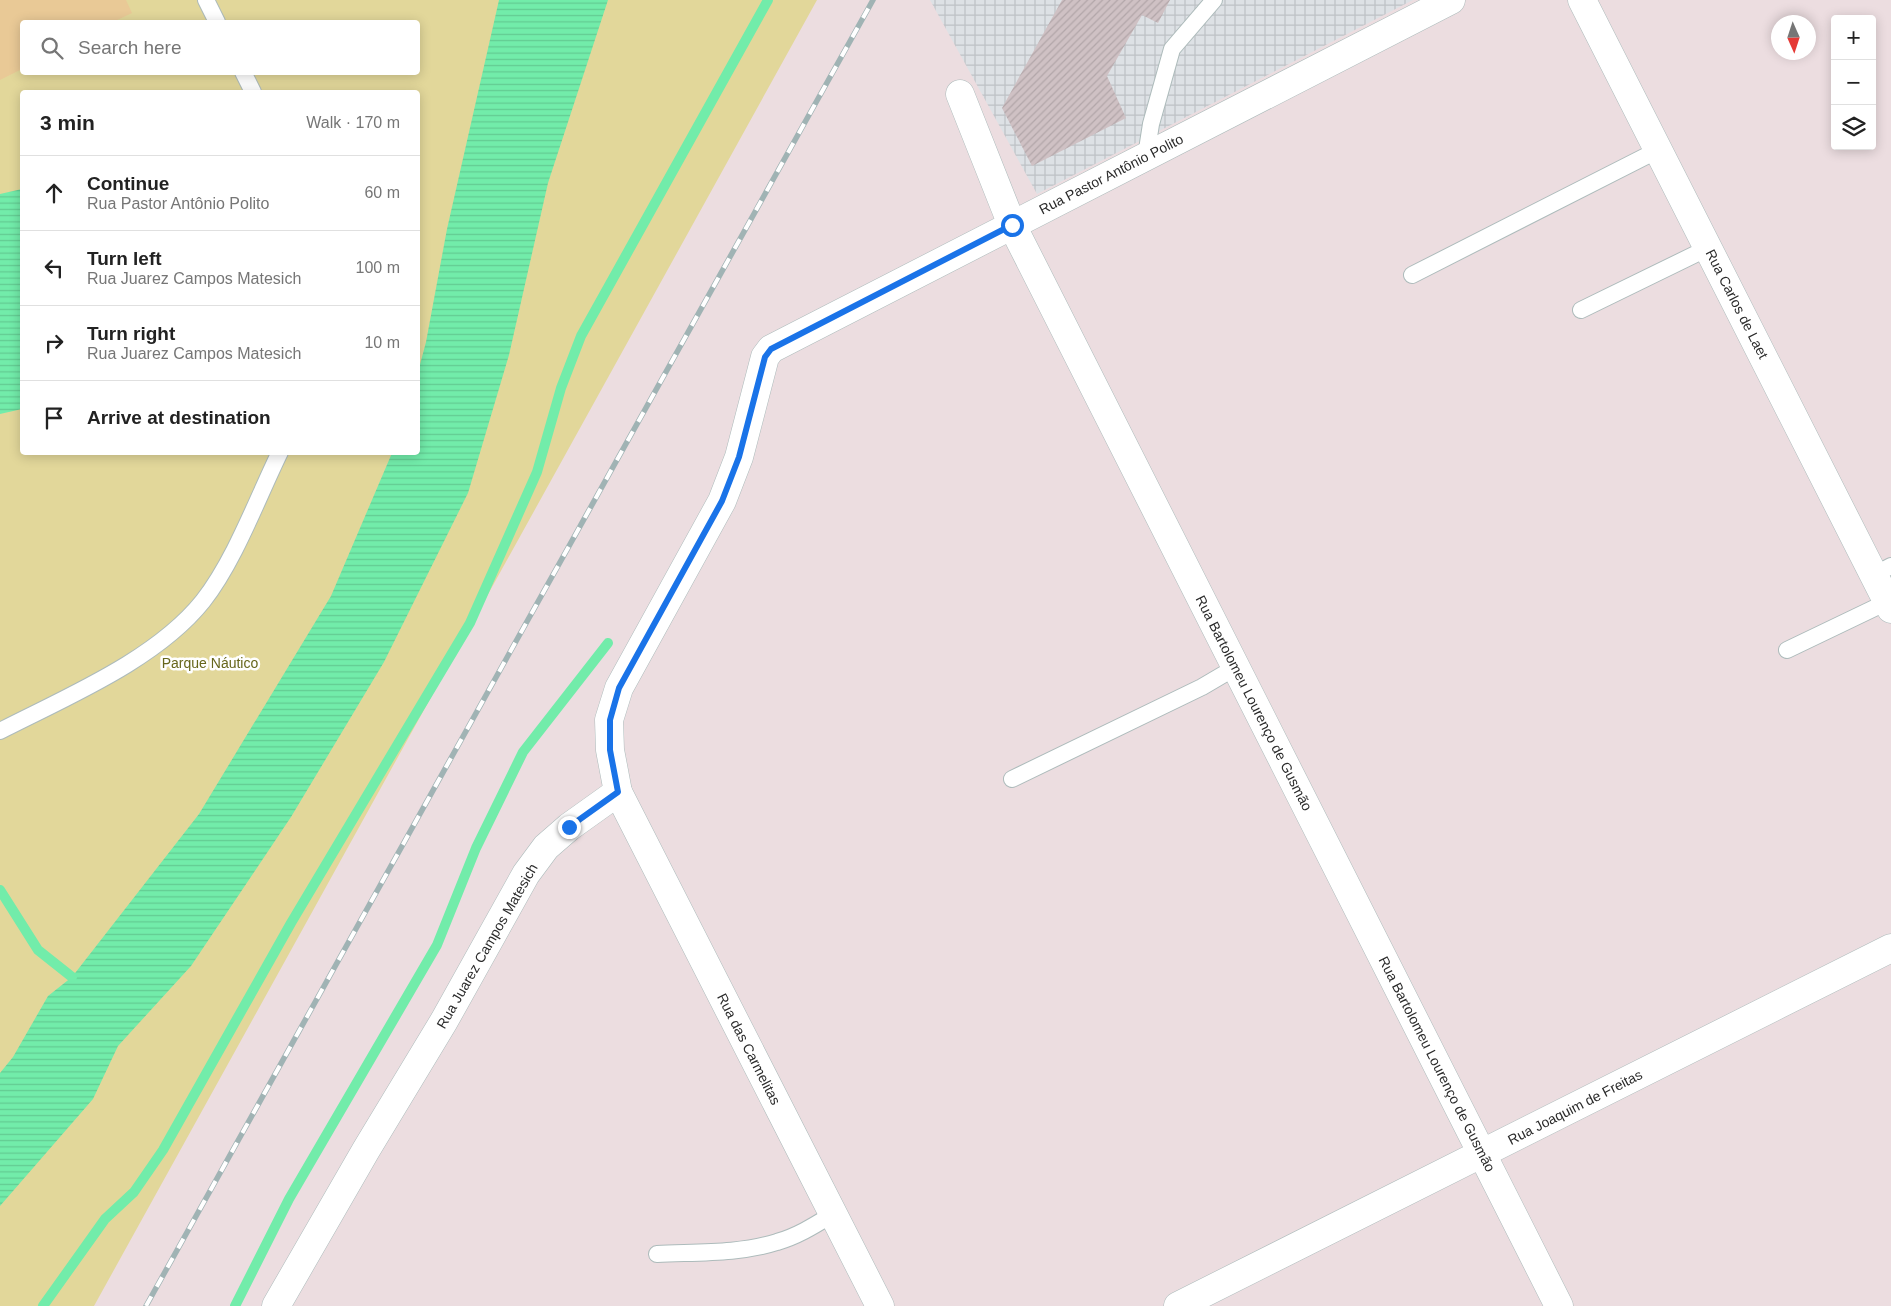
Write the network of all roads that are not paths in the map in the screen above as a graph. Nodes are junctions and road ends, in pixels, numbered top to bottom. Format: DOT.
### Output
graph roads {
  1 [pos="206,0"];
  2 [pos="1214,0"];
  3 [pos="1451,0"];
  4 [pos="1582,0"];
  5 [pos="217,20"];
  6 [pos="244,75"];
  7 [pos="252,90"];
  8 [pos="960,94"];
  9 [pos="1658,150"];
  10 [pos="1146,156"];
  11 [pos="1012,225"];
  12 [pos="1708,248"];
  13 [pos="1412,275"];
  14 [pos="1581,310"];
  15 [pos="279,455"];
  16 [pos="1882,570"];
  17 [pos="1889,605"];
  18 [pos="1786,650"];
  19 [pos="1236,667"];
  20 [pos="0,731"];
  21 [pos="1012,779"];
  22 [pos="618,792"];
  23 [pos="1891,948"];
  24 [pos="1482,1153"];
  25 [pos="833,1214"];
  26 [pos="657,1254"];
  27 [pos="276,1306"];
  28 [pos="880,1306"];
  29 [pos="1178,1306"];
  30 [pos="1559,1306"];
  1 -- 5 [label="lane"];
  2 -- 10 [label="lane"];
  3 -- 10 [label="street, Rua Pastor Antônio Polito"];
  4 -- 9 [label="street, Rua Carlos de Laet"];
  6 -- 7 [label="lane"];
  8 -- 11 [label="street, Rua Bartolomeu Lourenço de Gusmão"];
  9 -- 12 [label="street, Rua Carlos de Laet"];
  9 -- 13 [label="lane"];
  10 -- 11 [label="street, Rua Pastor Antônio Polito"];
  11 -- 19 [label="street, Rua Bartolomeu Lourenço de Gusmão"];
  11 -- 22 [label="street, Rua Pastor Antônio Polito"];
  12 -- 14 [label="lane"];
  12 -- 16 [label="street, Rua Carlos de Laet"];
  15 -- 20 [label="lane"];
  16 -- 17 [label="street, Rua Carlos de Laet"];
  17 -- 18 [label="lane"];
  19 -- 21 [label="lane"];
  19 -- 24 [label="street, Rua Bartolomeu Lourenço de Gusmão"];
  22 -- 25 [label="street, Rua das Carmelitas"];
  22 -- 27 [label="street, Rua Juarez Campos Matesich"];
  23 -- 24 [label="street, Rua Joaquim de Freitas"];
  24 -- 29 [label="street, Rua Joaquim de Freitas"];
  24 -- 30 [label="street, Rua Bartolomeu Lourenço de Gusmão"];
  25 -- 26 [label="lane"];
  25 -- 28 [label="street, Rua das Carmelitas"];
}
